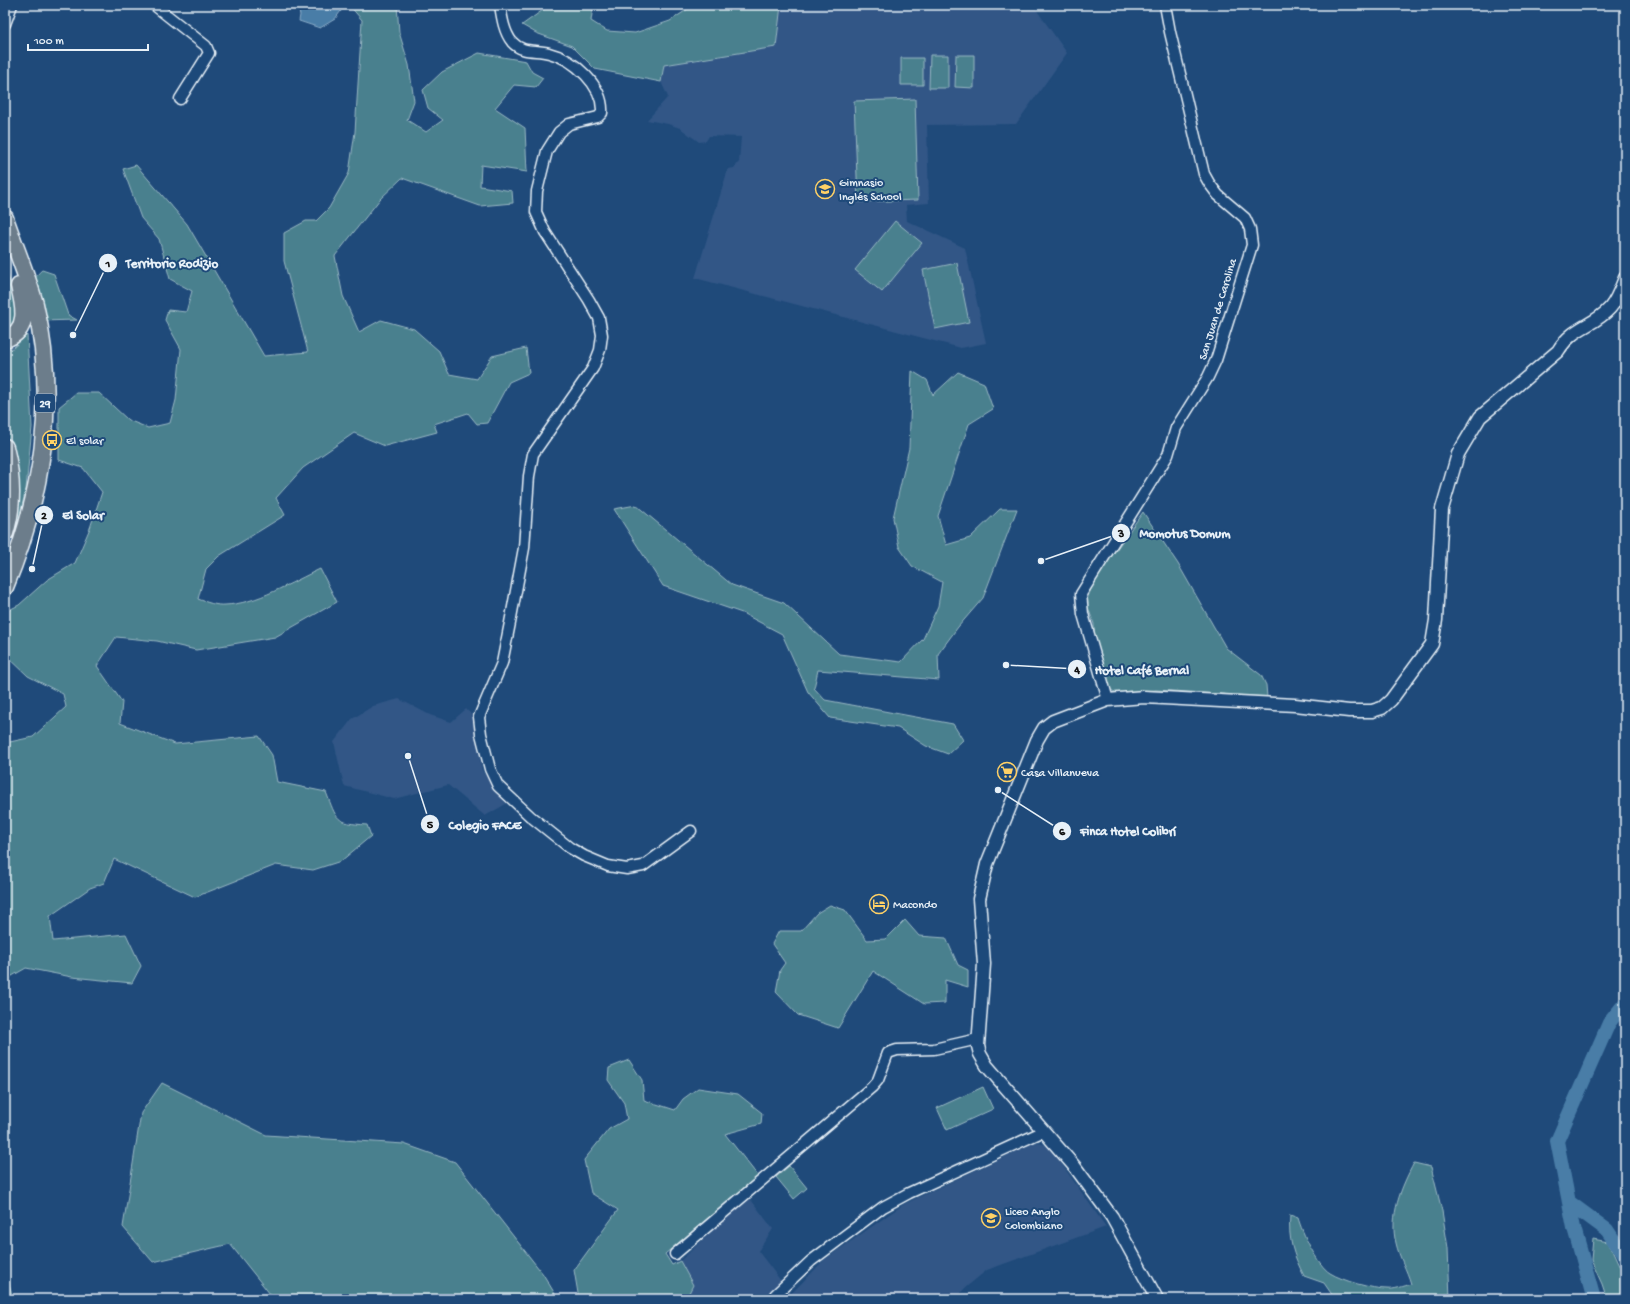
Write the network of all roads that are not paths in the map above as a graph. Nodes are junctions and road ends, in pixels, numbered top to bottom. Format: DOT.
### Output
graph roads {
  1 [pos="12,5"];
  2 [pos="154,5"];
  3 [pos="500,5"];
  4 [pos="1165,5"];
  5 [pos="5,24"];
  6 [pos="180,99"];
  7 [pos="5,218"];
  8 [pos="5,248"];
  9 [pos="1625,278"];
  10 [pos="5,339"];
  11 [pos="5,447"];
  12 [pos="5,533"];
  13 [pos="5,587"];
  14 [pos="1108,700"];
  15 [pos="691,831"];
  16 [pos="978,1039"];
  17 [pos="1044,1130"];
  18 [pos="675,1254"];
  19 [pos="774,1295"];
  20 [pos="1157,1299"];
  1 -- 5 [label="street"];
  2 -- 6 [label="street"];
  3 -- 15 [label="street"];
  4 -- 14 [label="street, San Juan de Carolina"];
  7 -- 13 [label="highway, 29"];
  8 -- 10 [label="highway"];
  9 -- 14 [label="street"];
  11 -- 12 [label="highway"];
  14 -- 16 [label="street"];
  16 -- 17 [label="street"];
  16 -- 18 [label="street"];
  17 -- 19 [label="street"];
  17 -- 20 [label="street"];
}
